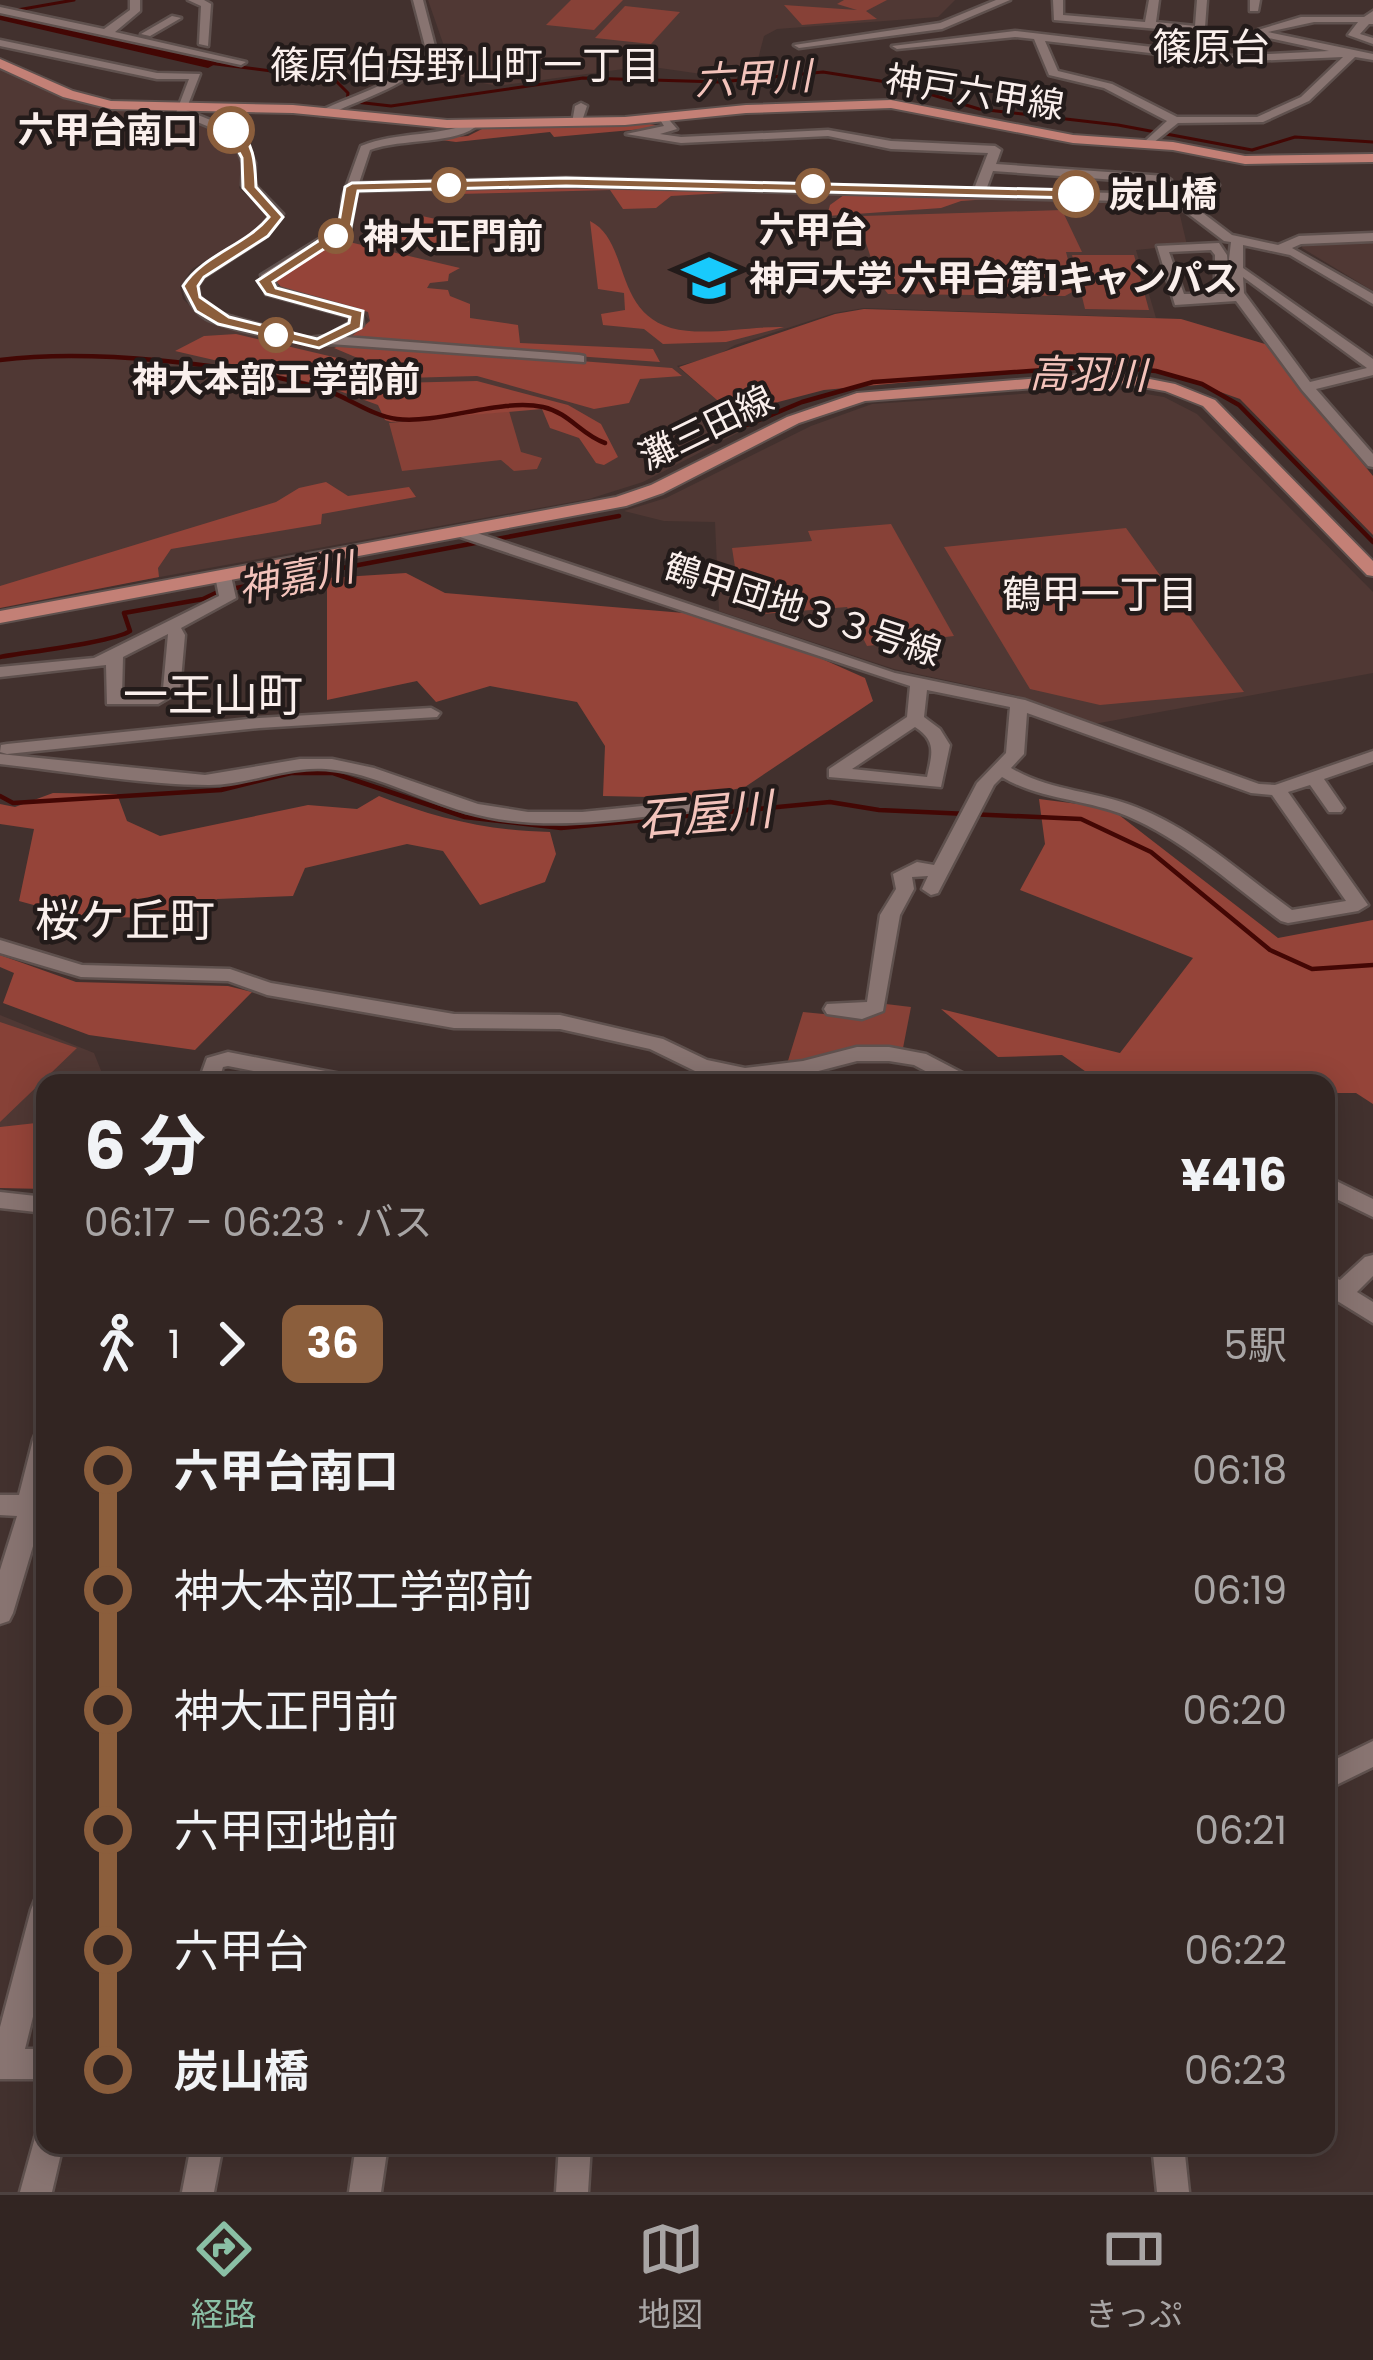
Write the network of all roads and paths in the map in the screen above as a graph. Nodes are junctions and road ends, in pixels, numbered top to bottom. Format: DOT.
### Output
graph roads {
  1 [pos="418,0"];
  2 [pos="1005,0"];
  3 [pos="1058,0"];
  4 [pos="1105,0"];
  5 [pos="1154,0"];
  6 [pos="1202,0"];
  7 [pos="200,2"];
  8 [pos="136,3"];
  9 [pos="988,8"];
  10 [pos="4,13"];
  11 [pos="1371,18"];
  12 [pos="1101,22"];
  13 [pos="1009,24"];
  14 [pos="1150,26"];
  15 [pos="1199,29"];
  16 [pos="110,31"];
  17 [pos="894,32"];
  18 [pos="146,34"];
  19 [pos="1038,36"];
  20 [pos="944,41"];
  21 [pos="1373,41"];
  22 [pos="0,43"];
  23 [pos="204,44"];
  24 [pos="799,45"];
  25 [pos="124,50"];
  26 [pos="1199,56"];
  27 [pos="1345,56"];
  28 [pos="949,58"];
  29 [pos="98,61"];
  30 [pos="1373,61"];
  31 [pos="0,63"];
  32 [pos="196,76"];
  33 [pos="180,107"];
  34 [pos="330,110"];
  35 [pos="665,118"];
  36 [pos="1170,122"];
  37 [pos="473,124"];
  38 [pos="1150,141"];
  39 [pos="1373,158"];
  40 [pos="990,167"];
  41 [pos="1213,185"];
  42 [pos="352,187"];
  43 [pos="980,190"];
  44 [pos="1163,191"];
  45 [pos="1193,210"];
  46 [pos="1373,237"];
  47 [pos="1237,240"];
  48 [pos="1280,248"];
  49 [pos="1306,260"];
  50 [pos="1234,269"];
  51 [pos="1236,298"];
  52 [pos="1373,300"];
  53 [pos="1373,316"];
  54 [pos="330,340"];
  55 [pos="579,359"];
  56 [pos="1373,368"];
  57 [pos="1307,387"];
  58 [pos="1373,463"];
  59 [pos="471,536"];
  60 [pos="1373,571"];
  61 [pos="225,586"];
  62 [pos="0,617"];
  63 [pos="173,628"];
  64 [pos="115,656"];
  65 [pos="0,672"];
  66 [pos="919,683"];
  67 [pos="1018,704"];
  68 [pos="431,712"];
  69 [pos="915,719"];
  70 [pos="0,749"];
  71 [pos="1373,756"];
  72 [pos="0,759"];
  73 [pos="997,772"];
  74 [pos="1314,778"];
  75 [pos="1277,790"];
  76 [pos="692,806"];
  77 [pos="1335,808"];
  78 [pos="0,946"];
  79 [pos="834,1009"];
  80 [pos="211,1074"];
  81 [pos="307,1074"];
  82 [pos="736,1074"];
  83 [pos="761,1074"];
  84 [pos="947,1074"];
  85 [pos="1335,1189"];
  86 [pos="4,1200"];
  87 [pos="36,1204"];
  88 [pos="1373,1209"];
  89 [pos="0,1224"];
  90 [pos="1373,1263"];
  91 [pos="1335,1286"];
  92 [pos="1335,1288"];
  93 [pos="1373,1314"];
  94 [pos="36,1470"];
  95 [pos="36,1499"];
  96 [pos="0,1505"];
  97 [pos="36,1506"];
  98 [pos="36,1514"];
  99 [pos="0,1612"];
  100 [pos="1373,1753"];
  101 [pos="1335,1773"];
  102 [pos="36,1943"];
  103 [pos="3,2064"];
  104 [pos="36,2064"];
  105 [pos="45,2154"];
  106 [pos="205,2154"];
  107 [pos="371,2154"];
  108 [pos="574,2154"];
  109 [pos="1169,2154"];
  110 [pos="36,2192"];
  111 [pos="198,2192"];
  112 [pos="365,2192"];
  113 [pos="572,2192"];
  114 [pos="1173,2192"];
  1 -- 34 [label="street"];
  2 -- 9 [label="street"];
  3 -- 12 [label="street"];
  4 -- 12 [label="street"];
  5 -- 14 [label="street"];
  6 -- 15 [label="street"];
  7 -- 23 [label="street"];
  8 -- 16 [label="street"];
  8 -- 18 [label="street"];
  9 -- 13 [label="street"];
  9 -- 17 [label="street"];
  10 -- 16 [label="street"];
  10 -- 25 [label="street"];
  11 -- 21 [label="street"];
  11 -- 27 [label="street"];
  12 -- 14 [label="street"];
  14 -- 15 [label="street"];
  15 -- 26 [label="street"];
  16 -- 18 [label="street"];
  16 -- 23 [label="street"];
  17 -- 20 [label="street"];
  17 -- 24 [label="street"];
  18 -- 23 [label="street"];
  19 -- 20 [label="street"];
  19 -- 26 [label="street"];
  19 -- 36 [label="street"];
  20 -- 28 [label="street"];
  22 -- 29 [label="street"];
  25 -- 29 [label="street"];
  25 -- 32 [label="street"];
  26 -- 27 [label="street"];
  27 -- 30 [label="street"];
  27 -- 36 [label="street"];
  29 -- 32 [label="street"];
  31 -- 33 [label="main road, 神戸六甲線"];
  32 -- 33 [label="street"];
  33 -- 34 [label="main road, 神戸六甲線"];
  33 -- 54 [label="street"];
  34 -- 37 [label="main road, 神戸六甲線"];
  35 -- 37 [label="main road, 神戸六甲線"];
  35 -- 38 [label="main road, 神戸六甲線"];
  35 -- 40 [label="street"];
  36 -- 38 [label="street"];
  37 -- 42 [label="street"];
  38 -- 39 [label="main road, 神戸六甲線"];
  40 -- 43 [label="street"];
  40 -- 44 [label="street"];
  41 -- 45 [label="street"];
  42 -- 43 [label="street"];
  42 -- 54 [label="street"];
  43 -- 45 [label="street"];
  45 -- 47 [label="street"];
  46 -- 48 [label="street"];
  47 -- 48 [label="street"];
  47 -- 50 [label="street"];
  48 -- 49 [label="street"];
  49 -- 52 [label="street"];
  49 -- 53 [label="street"];
  50 -- 51 [label="street"];
  50 -- 56 [label="street"];
  51 -- 51 [label="street"];
  51 -- 57 [label="street"];
  54 -- 55 [label="street"];
  56 -- 57 [label="street"];
  57 -- 58 [label="street"];
  59 -- 60 [label="main road, 灘三田線"];
  59 -- 61 [label="main road, 灘三田線"];
  59 -- 66 [label="street, 鶴甲団地３３号線"];
  61 -- 62 [label="main road, 灘三田線"];
  61 -- 63 [label="street"];
  63 -- 64 [label="street"];
  63 -- 64 [label="street"];
  64 -- 65 [label="street"];
  66 -- 67 [label="street, 鶴甲団地３３号線"];
  66 -- 69 [label="street"];
  67 -- 73 [label="street"];
  67 -- 75 [label="street, 鶴甲団地３３号線"];
  68 -- 70 [label="street"];
  69 -- 69 [label="street"];
  71 -- 74 [label="street"];
  72 -- 76 [label="street"];
  73 -- 75 [label="street"];
  73 -- 79 [label="street"];
  74 -- 75 [label="street"];
  74 -- 77 [label="street"];
  78 -- 82 [label="street"];
  80 -- 81 [label="street"];
  83 -- 84 [label="street"];
  85 -- 88 [label="street"];
  86 -- 87 [label="street"];
  86 -- 89 [label="street"];
  90 -- 91 [label="street"];
  92 -- 93 [label="street"];
  94 -- 95 [label="street"];
  96 -- 97 [label="street"];
  98 -- 99 [label="street"];
  100 -- 101 [label="street"];
  102 -- 103 [label="street"];
  103 -- 104 [label="street"];
  105 -- 110 [label="street"];
  106 -- 111 [label="street"];
  107 -- 112 [label="street"];
  108 -- 113 [label="street"];
  109 -- 114 [label="street"];
}
